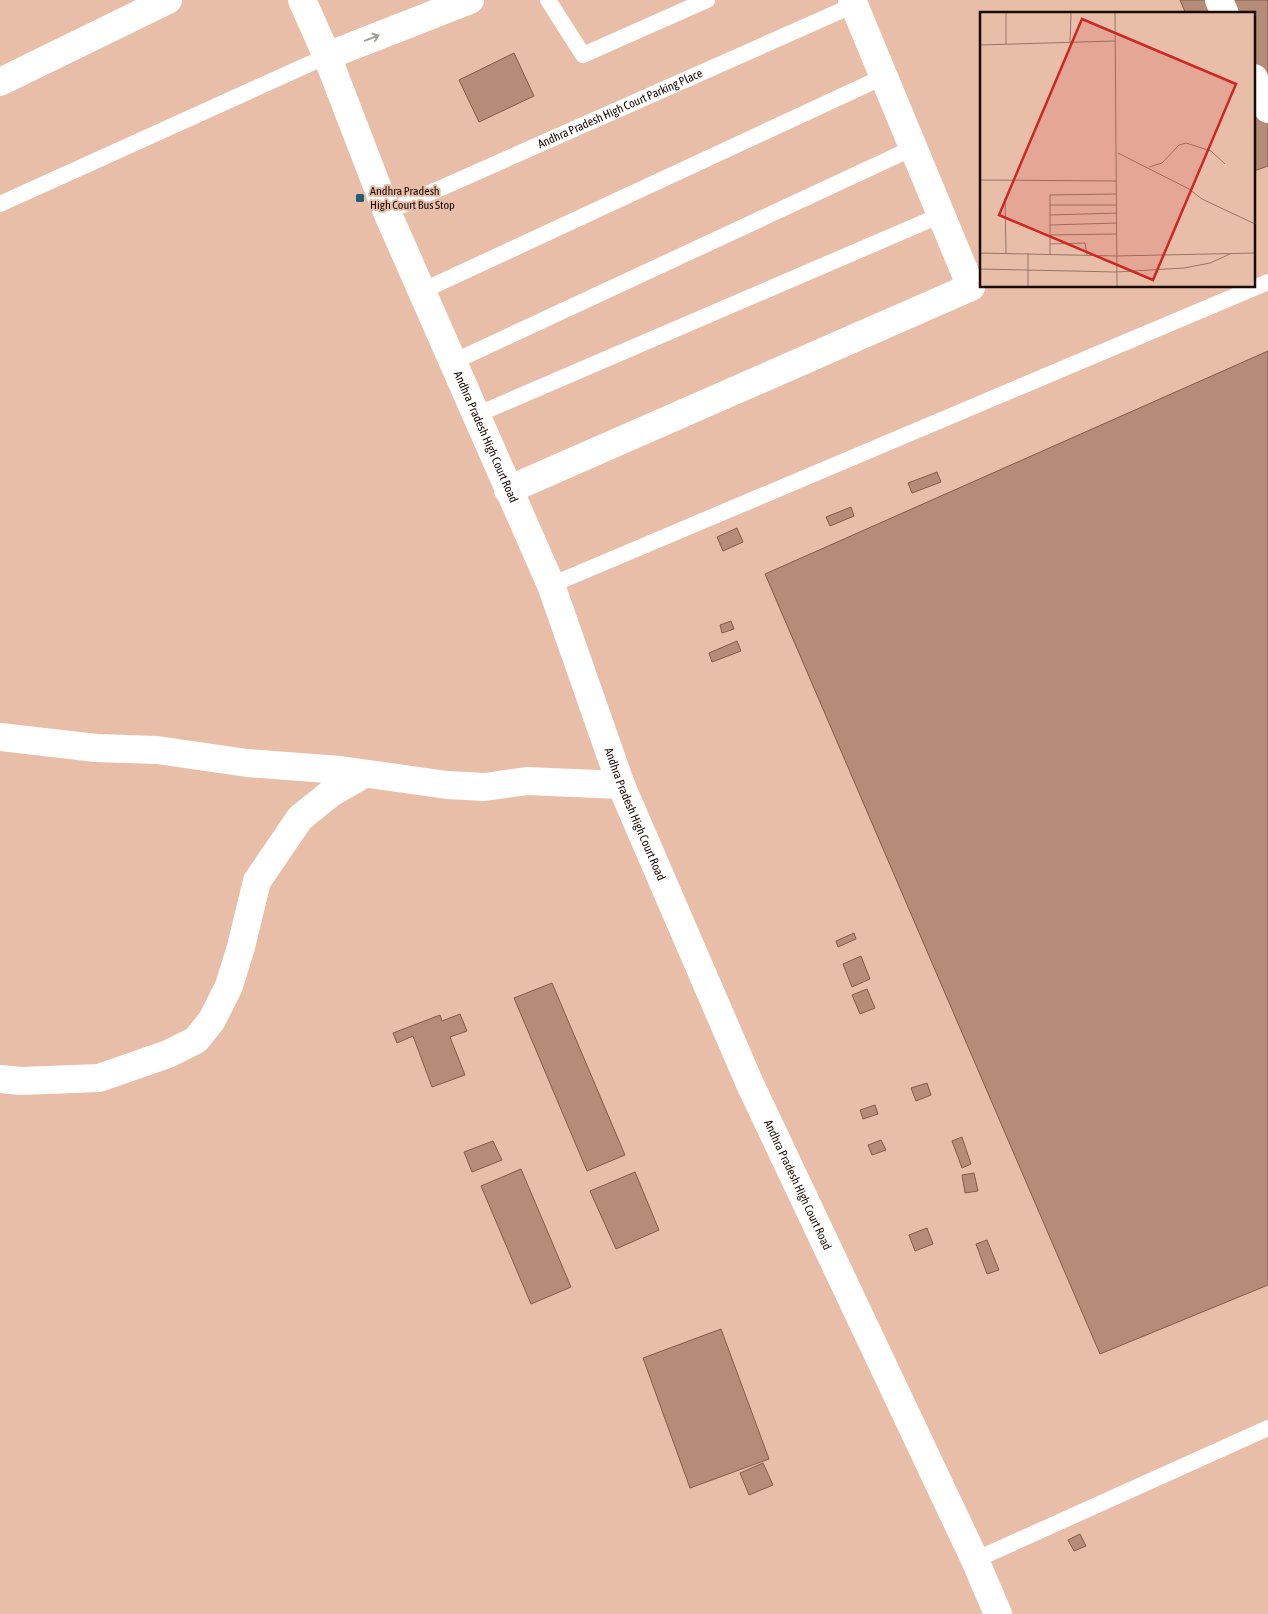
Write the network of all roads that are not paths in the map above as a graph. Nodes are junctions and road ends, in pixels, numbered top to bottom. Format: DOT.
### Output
graph roads {
  1 [pos="168,0"];
  2 [pos="302,0"];
  3 [pos="470,0"];
  4 [pos="548,0"];
  5 [pos="707,0"];
  6 [pos="1219,0"];
  7 [pos="853,2"];
  8 [pos="1224,12"];
  9 [pos="327,56"];
  10 [pos="884,76"];
  11 [pos="0,82"];
  12 [pos="1256,82"];
  13 [pos="1268,109"];
  14 [pos="913,148"];
  15 [pos="0,204"];
  16 [pos="387,212"];
  17 [pos="941,215"];
  18 [pos="1268,282"];
  19 [pos="1256,287"];
  20 [pos="1254,288"];
  21 [pos="422,291"];
  22 [pos="453,362"];
  23 [pos="476,415"];
  24 [pos="508,490"];
  25 [pos="551,585"];
  26 [pos="0,737"];
  27 [pos="364,774"];
  28 [pos="621,785"];
  29 [pos="0,1079"];
  30 [pos="1268,1428"];
  31 [pos="975,1560"];
  32 [pos="998,1614"];
  1 -- 11 [label="street"];
  2 -- 9 [label="street, Andhra Pradesh High Court Road"];
  9 -- 3 [label="street, one-way"];
  4 -- 5 [label="lane"];
  6 -- 8 [label="street"];
  7 -- 10 [label="street"];
  7 -- 16 [label="lane, Andhra Pradesh High Court Parking Place"];
  9 -- 15 [label="lane"];
  9 -- 16 [label="street, Andhra Pradesh High Court Road"];
  10 -- 14 [label="street"];
  10 -- 21 [label="lane"];
  12 -- 13 [label="street"];
  14 -- 17 [label="street"];
  14 -- 22 [label="lane"];
  16 -- 21 [label="street, Andhra Pradesh High Court Road"];
  17 -- 23 [label="lane"];
  17 -- 24 [label="street"];
  18 -- 19 [label="lane"];
  20 -- 25 [label="lane"];
  21 -- 22 [label="street, Andhra Pradesh High Court Road"];
  22 -- 23 [label="street, Andhra Pradesh High Court Road"];
  23 -- 24 [label="street, Andhra Pradesh High Court Road"];
  24 -- 25 [label="street, Andhra Pradesh High Court Road"];
  25 -- 28 [label="street, Andhra Pradesh High Court Road"];
  26 -- 27 [label="street"];
  27 -- 28 [label="street"];
  27 -- 29 [label="street"];
  28 -- 31 [label="street, Andhra Pradesh High Court Road"];
  30 -- 31 [label="lane"];
  31 -- 32 [label="street, Andhra Pradesh High Court Road"];
}
